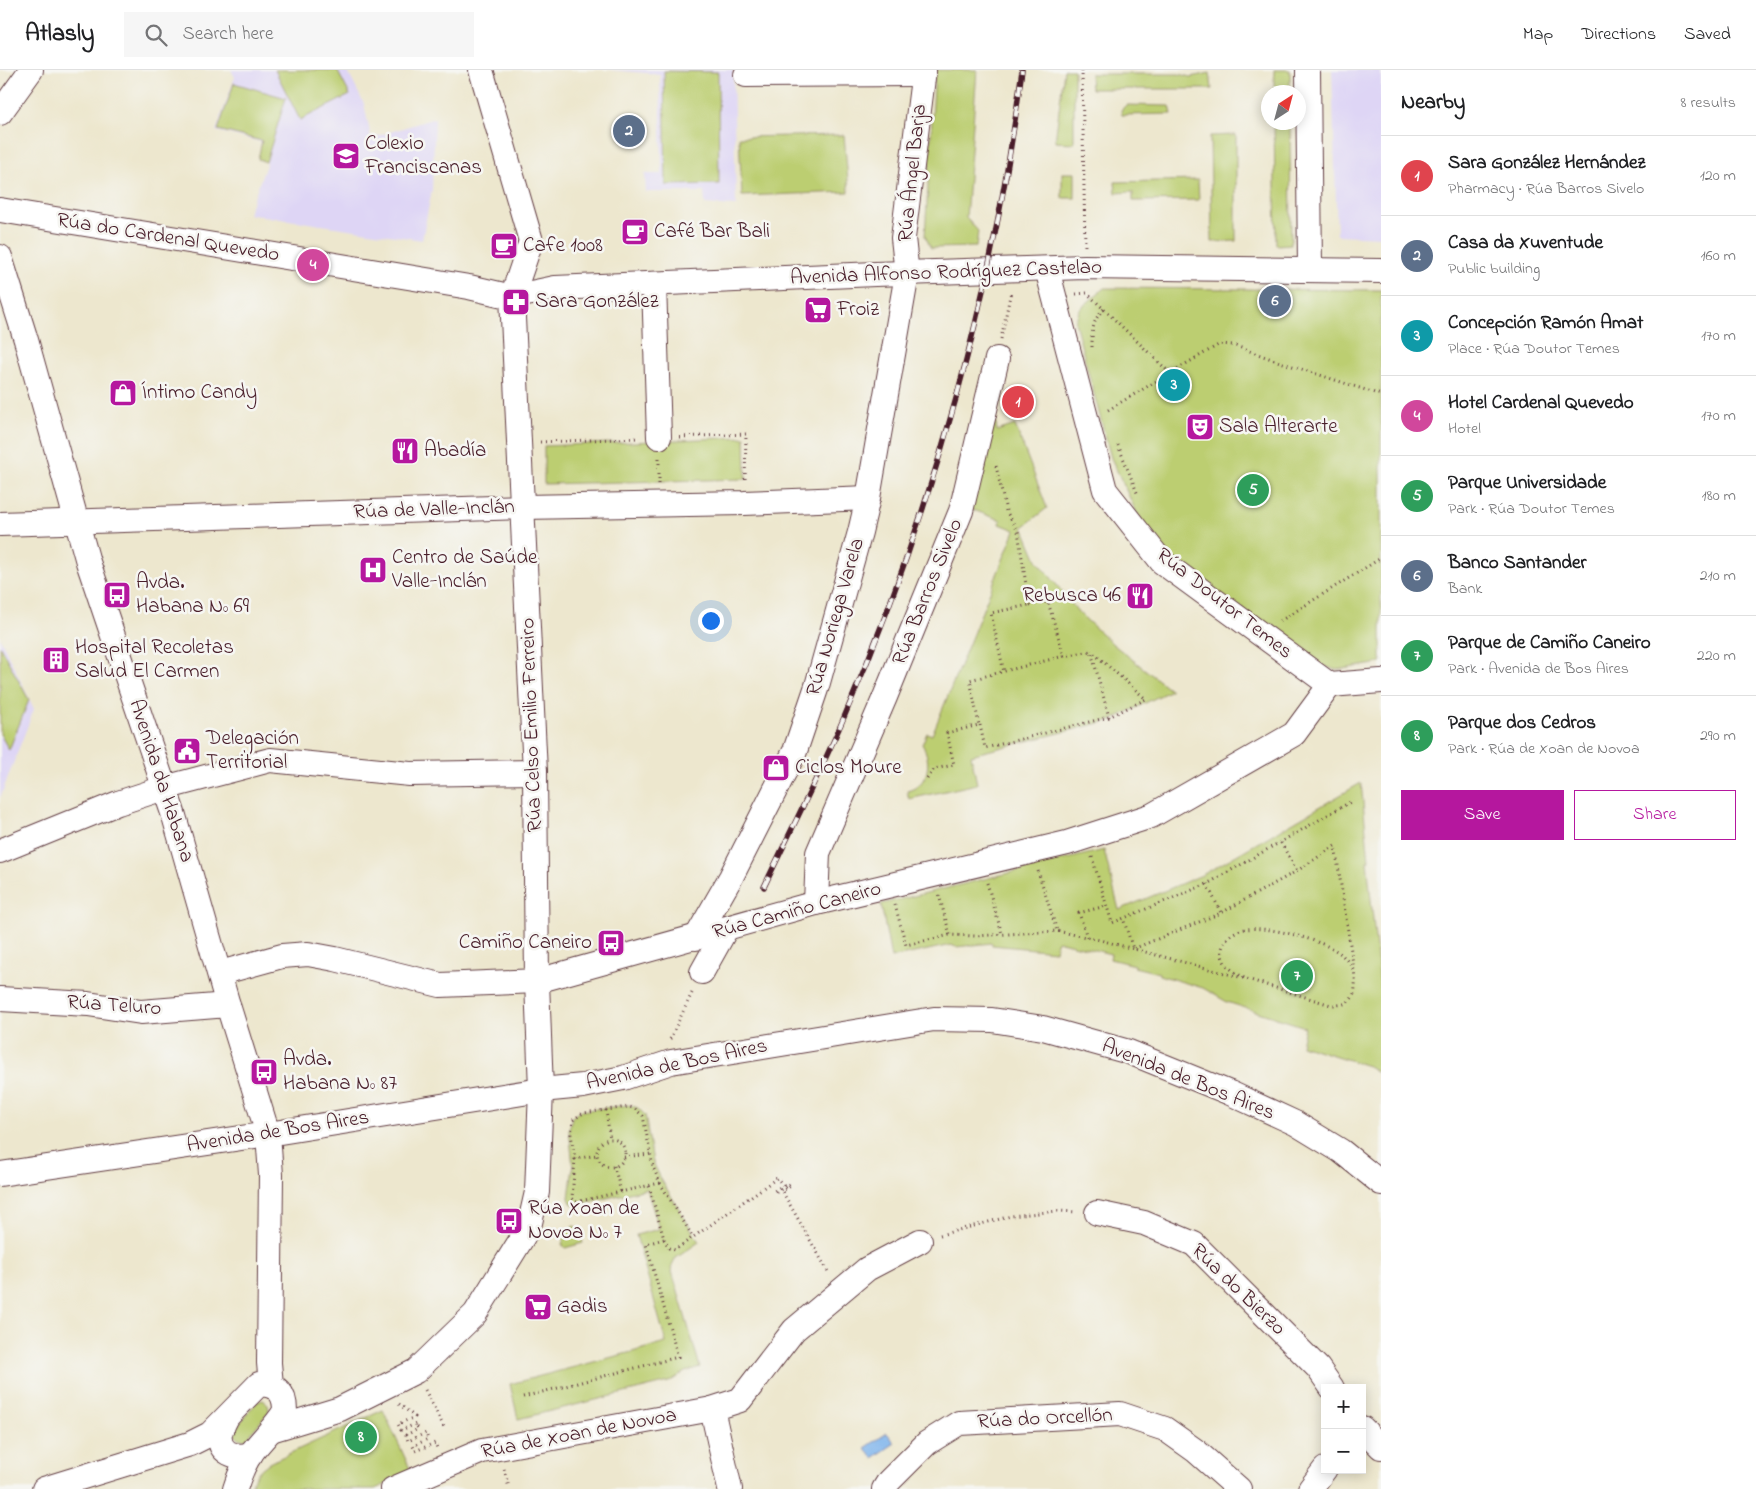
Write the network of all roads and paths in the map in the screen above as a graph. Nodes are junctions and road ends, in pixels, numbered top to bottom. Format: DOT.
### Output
graph roads {
  1 [pos="31,70"];
  2 [pos="481,70"];
  3 [pos="1082,70"];
  4 [pos="1308,70"];
  5 [pos="924,71"];
  6 [pos="746,75"];
  7 [pos="0,113"];
  8 [pos="0,210"];
  9 [pos="0,256"];
  10 [pos="1085,267"];
  11 [pos="1047,269"];
  12 [pos="1310,269"];
  13 [pos="1015,271"];
  14 [pos="1381,271"];
  15 [pos="907,274"];
  16 [pos="654,284"];
  17 [pos="1054,296"];
  18 [pos="512,297"];
  19 [pos="1104,309"];
  20 [pos="1091,348"];
  21 [pos="996,359"];
  22 [pos="1170,373"];
  23 [pos="1381,395"];
  24 [pos="1106,402"];
  25 [pos="1108,410"];
  26 [pos="1110,418"];
  27 [pos="659,437"];
  28 [pos="1117,441"];
  29 [pos="995,463"];
  30 [pos="868,498"];
  31 [pos="1141,500"];
  32 [pos="659,505"];
  33 [pos="523,507"];
  34 [pos="77,521"];
  35 [pos="0,524"];
  36 [pos="1380,559"];
  37 [pos="1029,605"];
  38 [pos="1272,643"];
  39 [pos="1090,651"];
  40 [pos="1064,656"];
  41 [pos="1004,672"];
  42 [pos="1381,681"];
  43 [pos="1330,685"];
  44 [pos="1110,718"];
  45 [pos="979,722"];
  46 [pos="535,772"];
  47 [pos="927,779"];
  48 [pos="164,788"];
  49 [pos="1352,801"];
  50 [pos="1086,837"];
  51 [pos="1281,843"];
  52 [pos="0,851"];
  53 [pos="1032,851"];
  54 [pos="981,864"];
  55 [pos="1297,871"];
  56 [pos="933,875"];
  57 [pos="1207,884"];
  58 [pos="890,886"];
  59 [pos="816,903"];
  60 [pos="1106,906"];
  61 [pos="1220,914"];
  62 [pos="1122,918"];
  63 [pos="726,929"];
  64 [pos="1057,931"];
  65 [pos="1002,934"];
  66 [pos="950,935"];
  67 [pos="1087,937"];
  68 [pos="696,938"];
  69 [pos="1133,948"];
  70 [pos="1354,969"];
  71 [pos="702,972"];
  72 [pos="220,973"];
  73 [pos="1247,979"];
  74 [pos="537,981"];
  75 [pos="0,999"];
  76 [pos="228,1005"];
  77 [pos="670,1052"];
  78 [pos="541,1090"];
  79 [pos="606,1110"];
  80 [pos="268,1134"];
  81 [pos="610,1139"];
  82 [pos="650,1154"];
  83 [pos="597,1155"];
  84 [pos="624,1157"];
  85 [pos="575,1159"];
  86 [pos="614,1166"];
  87 [pos="0,1174"];
  88 [pos="1381,1182"];
  89 [pos="660,1183"];
  90 [pos="649,1186"];
  91 [pos="621,1192"];
  92 [pos="1096,1213"];
  93 [pos="694,1237"];
  94 [pos="664,1239"];
  95 [pos="920,1241"];
  96 [pos="840,1292"];
  97 [pos="416,1371"];
  98 [pos="270,1382"];
  99 [pos="1329,1384"];
  100 [pos="523,1397"];
  101 [pos="712,1409"];
  102 [pos="326,1413"];
  103 [pos="415,1417"];
  104 [pos="226,1418"];
  105 [pos="444,1427"];
  106 [pos="1363,1429"];
  107 [pos="271,1430"];
  108 [pos="190,1444"];
  109 [pos="222,1446"];
  110 [pos="1381,1447"];
  111 [pos="429,1452"];
  112 [pos="251,1454"];
  113 [pos="1321,1474"];
  114 [pos="44,1489"];
  115 [pos="233,1489"];
  116 [pos="393,1489"];
  117 [pos="730,1489"];
  118 [pos="884,1489"];
  119 [pos="1239,1489"];
  120 [pos="1310,1489"];
  1 -- 7 [label="street"];
  2 -- 18 [label="street, Rúa Celso Emilio Ferreiro"];
  3 -- 10 [label="path"];
  4 -- 12 [label="street"];
  5 -- 6 [label="street, Rúa Ángel Barja"];
  5 -- 15 [label="street, Rúa Ángel Barja"];
  8 -- 18 [label="street, Rúa do Cardenal Quevedo"];
  9 -- 34 [label="street, Avenida da Habana"];
  10 -- 11 [label="street, Avenida Alfonso Rodríguez Castelao"];
  10 -- 12 [label="street, Avenida Alfonso Rodríguez Castelao"];
  11 -- 13 [label="street, Avenida Alfonso Rodríguez Castelao"];
  11 -- 17 [label="street, Rúa Doutor Temes"];
  12 -- 14 [label="street, Avenida Alfonso Rodríguez Castelao"];
  13 -- 15 [label="street, Avenida Alfonso Rodríguez Castelao"];
  13 -- 21 [label="path"];
  15 -- 16 [label="street, Avenida Alfonso Rodríguez Castelao"];
  15 -- 30 [label="street, Rúa Noriega Varela"];
  16 -- 18 [label="street, Avenida Alfonso Rodríguez Castelao"];
  16 -- 27 [label="street"];
  17 -- 19 [label="path"];
  17 -- 38 [label="street, Rúa Doutor Temes"];
  18 -- 33 [label="street, Rúa Celso Emilio Ferreiro"];
  19 -- 20 [label="path"];
  19 -- 22 [label="path"];
  21 -- 59 [label="street, Rúa Barros Sivelo"];
  22 -- 23 [label="path"];
  22 -- 25 [label="path"];
  24 -- 25 [label="path"];
  25 -- 26 [label="path"];
  27 -- 32 [label="path"];
  28 -- 31 [label="path"];
  29 -- 37 [label="path"];
  30 -- 32 [label="street, Rúa de Valle-Inclán"];
  30 -- 68 [label="street, Rúa Noriega Varela"];
  32 -- 33 [label="street, Rúa de Valle-Inclán"];
  33 -- 34 [label="street, Rúa de Valle-Inclán"];
  33 -- 46 [label="street, Rúa Celso Emilio Ferreiro"];
  34 -- 35 [label="street, Rúa de Valle-Inclán"];
  34 -- 48 [label="street, Avenida da Habana"];
  36 -- 38 [label="path"];
  37 -- 40 [label="path"];
  37 -- 41 [label="path"];
  38 -- 43 [label="street, Rúa Doutor Temes"];
  39 -- 40 [label="path"];
  39 -- 44 [label="path"];
  39 -- 44 [label="path"];
  40 -- 41 [label="path"];
  41 -- 45 [label="path"];
  42 -- 43 [label="street"];
  43 -- 50 [label="street, Rúa Camiño Caneiro"];
  44 -- 45 [label="path"];
  45 -- 47 [label="path"];
  46 -- 48 [label="street"];
  46 -- 74 [label="street, Rúa Celso Emilio Ferreiro"];
  48 -- 52 [label="street"];
  48 -- 72 [label="street, Avenida da Habana"];
  49 -- 51 [label="path"];
  50 -- 53 [label="street, Rúa Camiño Caneiro"];
  50 -- 60 [label="path"];
  51 -- 55 [label="path"];
  51 -- 57 [label="path"];
  53 -- 54 [label="street, Rúa Camiño Caneiro"];
  53 -- 64 [label="path"];
  54 -- 56 [label="street, Rúa Camiño Caneiro"];
  54 -- 65 [label="path"];
  55 -- 61 [label="path"];
  55 -- 70 [label="path"];
  56 -- 58 [label="street, Rúa Camiño Caneiro"];
  56 -- 66 [label="path"];
  57 -- 61 [label="path"];
  57 -- 62 [label="path"];
  58 -- 59 [label="street, Rúa Camiño Caneiro"];
  58 -- 66 [label="path"];
  59 -- 63 [label="street, Rúa Camiño Caneiro"];
  60 -- 62 [label="path"];
  60 -- 67 [label="path"];
  61 -- 69 [label="path"];
  62 -- 69 [label="path"];
  63 -- 68 [label="street, Rúa Camiño Caneiro"];
  63 -- 71 [label="street"];
  64 -- 65 [label="path"];
  64 -- 67 [label="path"];
  65 -- 66 [label="path"];
  67 -- 69 [label="path"];
  68 -- 74 [label="street, Rúa Camiño Caneiro"];
  69 -- 73 [label="path"];
  70 -- 73 [label="path"];
  70 -- 73 [label="path"];
  71 -- 77 [label="path"];
  72 -- 74 [label="street, Rúa Camiño Caneiro"];
  72 -- 76 [label="street, Avenida da Habana"];
  74 -- 78 [label="street, Rúa Celso Emilio Ferreiro"];
  75 -- 76 [label="street, Rúa Teluro"];
  76 -- 80 [label="street, Avenida da Habana"];
  77 -- 78 [label="street, Avenida de Bos Aires"];
  77 -- 88 [label="street, Avenida de Bos Aires"];
  78 -- 80 [label="street, Avenida de Bos Aires"];
  78 -- 97 [label="street"];
  79 -- 81 [label="path"];
  79 -- 82 [label="path"];
  79 -- 85 [label="path"];
  80 -- 87 [label="street, Avenida de Bos Aires"];
  80 -- 98 [label="street, Avenida da Habana"];
  81 -- 83 [label="path"];
  81 -- 84 [label="path"];
  82 -- 84 [label="path"];
  82 -- 89 [label="path"];
  83 -- 85 [label="path"];
  83 -- 86 [label="path"];
  84 -- 86 [label="path"];
  85 -- 91 [label="path"];
  86 -- 91 [label="path"];
  89 -- 90 [label="path"];
  89 -- 93 [label="path"];
  90 -- 91 [label="path"];
  90 -- 94 [label="path"];
  92 -- 95 [label="path"];
  92 -- 99 [label="street, Rúa do Bierzo"];
  93 -- 94 [label="path"];
  93 -- 96 [label="path"];
  94 -- 100 [label="path"];
  95 -- 96 [label="street"];
  96 -- 101 [label="street"];
  97 -- 102 [label="street"];
  97 -- 105 [label="path"];
  98 -- 102 [label="street"];
  98 -- 104 [label="street"];
  98 -- 107 [label="street, Avenida da Habana"];
  101 -- 116 [label="street, Rúa de Xoan de Novoa"];
  101 -- 117 [label="street"];
  102 -- 107 [label="street"];
  103 -- 111 [label="path"];
  104 -- 108 [label="street"];
  104 -- 109 [label="street"];
  106 -- 110 [label="street"];
  107 -- 112 [label="street, Avenida da Habana"];
  108 -- 109 [label="street"];
  108 -- 114 [label="street"];
  109 -- 112 [label="street"];
  109 -- 115 [label="street"];
  112 -- 115 [label="street"];
  113 -- 120 [label="street"];
  118 -- 119 [label="street, Rúa do Orcellón"];
}
